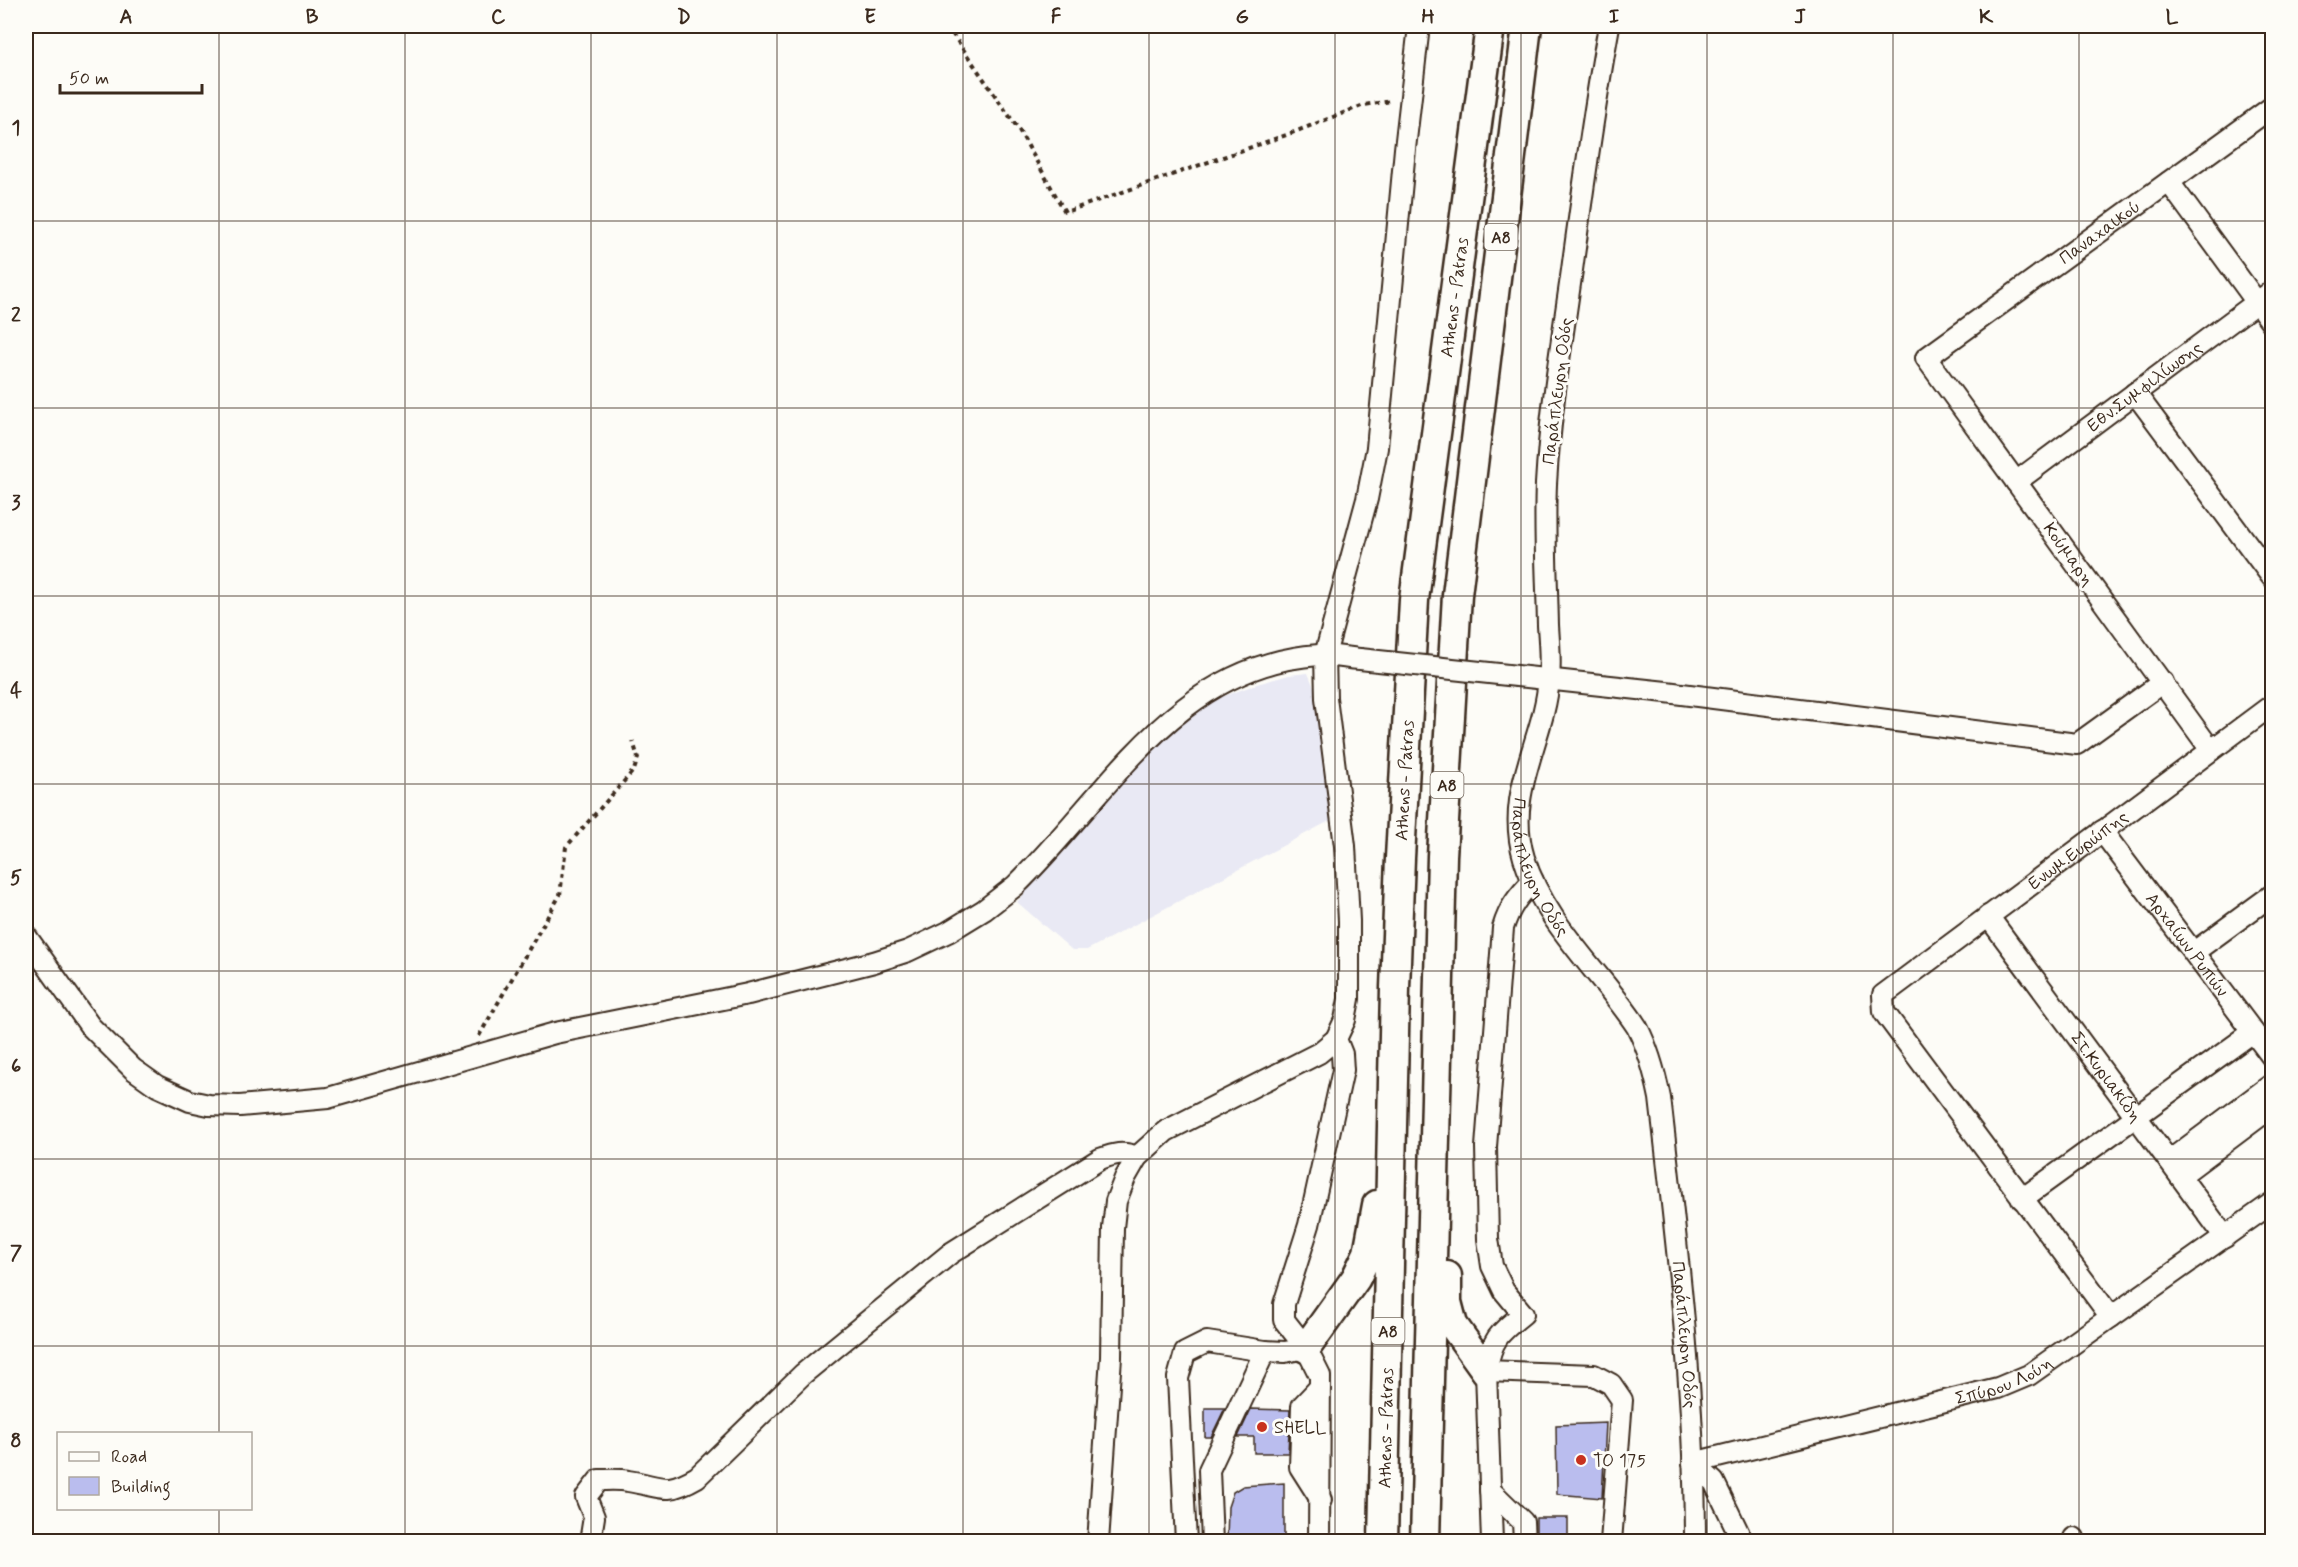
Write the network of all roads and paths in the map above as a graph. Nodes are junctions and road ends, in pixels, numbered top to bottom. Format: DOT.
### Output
graph roads {
  1 [pos="947,26"];
  2 [pos="1419,26"];
  3 [pos="1490,26"];
  4 [pos="1527,26"];
  5 [pos="1609,26"];
  6 [pos="1411,98"];
  7 [pos="2272,107"];
  8 [pos="2169,182"];
  9 [pos="2265,297"];
  10 [pos="2272,323"];
  11 [pos="1926,358"];
  12 [pos="2136,393"];
  13 [pos="2016,482"];
  14 [pos="2272,577"];
  15 [pos="1325,655"];
  16 [pos="1550,678"];
  17 [pos="2163,682"];
  18 [pos="2272,705"];
  19 [pos="633,741"];
  20 [pos="2211,750"];
  21 [pos="2102,831"];
  22 [pos="1533,881"];
  23 [pos="2272,895"];
  24 [pos="1988,916"];
  25 [pos="26,936"];
  26 [pos="2194,952"];
  27 [pos="2253,1032"];
  28 [pos="1336,1039"];
  29 [pos="467,1057"];
  30 [pos="2272,1057"];
  31 [pos="2272,1084"];
  32 [pos="2272,1107"];
  33 [pos="2136,1116"];
  34 [pos="1392,1120"];
  35 [pos="1435,1123"];
  36 [pos="1137,1157"];
  37 [pos="2175,1168"];
  38 [pos="2022,1198"];
  39 [pos="2272,1203"];
  40 [pos="2225,1237"];
  41 [pos="2111,1317"];
  42 [pos="1306,1348"];
  43 [pos="1265,1351"];
  44 [pos="1486,1371"];
  45 [pos="1693,1463"];
  46 [pos="1490,1490"];
  47 [pos="590,1542"];
  48 [pos="1098,1542"];
  49 [pos="1186,1542"];
  50 [pos="1212,1542"];
  51 [pos="1319,1542"];
  52 [pos="1383,1542"];
  53 [pos="1425,1542"];
  54 [pos="1492,1542"];
  55 [pos="1524,1542"];
  56 [pos="1611,1542"];
  57 [pos="1695,1542"];
  58 [pos="1743,1542"];
  1 -- 6 [label="path"];
  2 -- 6 [label="street"];
  3 -- 34 [label="highway, Athens - Patras / Α8"];
  4 -- 35 [label="highway, Α8"];
  5 -- 16 [label="street, Παράπλευρη Οδός"];
  6 -- 15 [label="street"];
  7 -- 8 [label="street, Παναχαικού"];
  8 -- 9 [label="street"];
  8 -- 11 [label="street, Παναχαικού"];
  9 -- 10 [label="street"];
  9 -- 12 [label="street, Εθν.Συμφιλίωσης"];
  11 -- 13 [label="street, Κούμαρη"];
  12 -- 13 [label="street, Εθν.Συμφιλίωσης"];
  12 -- 14 [label="street"];
  13 -- 17 [label="street, Κούμαρη"];
  15 -- 16 [label="street, bridge"];
  15 -- 28 [label="street"];
  15 -- 29 [label="street"];
  16 -- 17 [label="street"];
  16 -- 22 [label="street, Παράπλευρη Οδός"];
  17 -- 20 [label="street, Κούμαρη"];
  18 -- 20 [label="street, Ενωμ.Ευρώπης"];
  19 -- 29 [label="path"];
  20 -- 21 [label="street, Ενωμ.Ευρώπης"];
  21 -- 24 [label="street, Ενωμ.Ευρώπης"];
  21 -- 26 [label="street, Αρχαίων Ρυπών"];
  22 -- 44 [label="street"];
  22 -- 45 [label="street, Παράπλευρη Οδός"];
  23 -- 26 [label="street"];
  24 -- 33 [label="street, Στ.Κυριακίδη"];
  24 -- 38 [label="street, Ενωμ.Ευρώπης"];
  25 -- 29 [label="street"];
  26 -- 27 [label="street, Αρχαίων Ρυπών"];
  27 -- 30 [label="street, Αρχαίων Ρυπών"];
  27 -- 33 [label="street"];
  28 -- 36 [label="street"];
  28 -- 42 [label="street"];
  31 -- 37 [label="street"];
  32 -- 37 [label="street"];
  33 -- 37 [label="street, Στ.Κυριακίδη"];
  33 -- 38 [label="street"];
  34 -- 42 [label="highway"];
  34 -- 52 [label="highway, Athens - Patras / Α8"];
  35 -- 44 [label="highway"];
  35 -- 53 [label="highway, Α8"];
  36 -- 47 [label="street"];
  36 -- 48 [label="street"];
  37 -- 40 [label="street, Στ.Κυριακίδη"];
  38 -- 41 [label="street"];
  39 -- 40 [label="street, Σπύρου Λούη"];
  40 -- 41 [label="street, Σπύρου Λούη"];
  41 -- 45 [label="street, Σπύρου Λούη"];
  42 -- 43 [label="street"];
  42 -- 51 [label="street"];
  43 -- 49 [label="street"];
  43 -- 50 [label="street"];
  44 -- 46 [label="street"];
  44 -- 56 [label="street"];
  45 -- 57 [label="street, Παράπλευρη Οδός"];
  45 -- 58 [label="street"];
  46 -- 54 [label="street"];
  46 -- 55 [label="street"];
}
